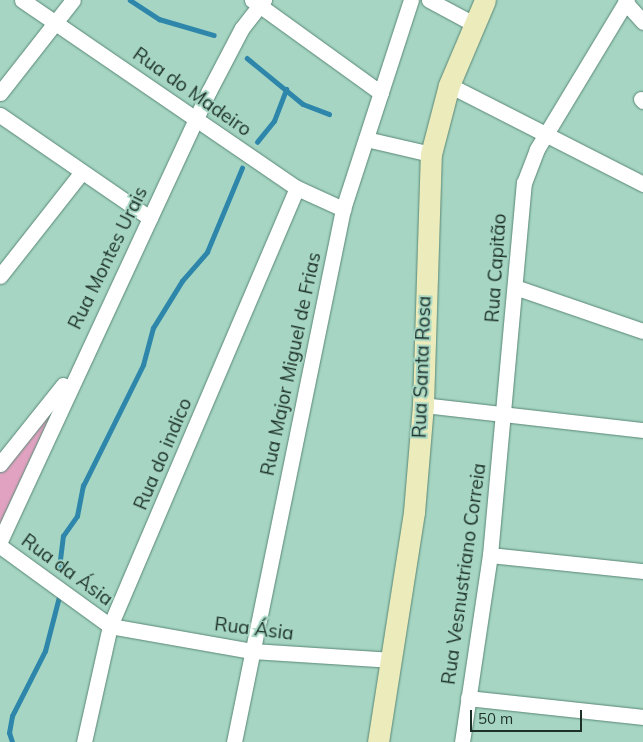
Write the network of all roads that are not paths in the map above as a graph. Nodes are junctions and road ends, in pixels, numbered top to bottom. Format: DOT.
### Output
graph roads {
  1 [pos="22,0"];
  2 [pos="73,0"];
  3 [pos="411,0"];
  4 [pos="429,0"];
  5 [pos="485,0"];
  6 [pos="626,1"];
  7 [pos="258,2"];
  8 [pos="55,22"];
  9 [pos="643,22"];
  10 [pos="472,23"];
  11 [pos="449,85"];
  12 [pos="381,92"];
  13 [pos="0,93"];
  14 [pos="0,116"];
  15 [pos="199,121"];
  16 [pos="546,133"];
  17 [pos="366,139"];
  18 [pos="431,154"];
  19 [pos="81,173"];
  20 [pos="643,184"];
  21 [pos="296,188"];
  22 [pos="343,210"];
  23 [pos="150,218"];
  24 [pos="0,276"];
  25 [pos="515,287"];
  26 [pos="643,331"];
  27 [pos="77,367"];
  28 [pos="422,405"];
  29 [pos="505,411"];
  30 [pos="643,430"];
  31 [pos="0,464"];
  32 [pos="0,541"];
  33 [pos="0,546"];
  34 [pos="490,555"];
  35 [pos="643,571"];
  36 [pos="110,626"];
  37 [pos="252,650"];
  38 [pos="393,660"];
  39 [pos="468,698"];
  40 [pos="643,717"];
  41 [pos="84,742"];
  42 [pos="234,742"];
  43 [pos="378,742"];
  44 [pos="462,742"];
  1 -- 8 [label="street, Rua do Madeiro"];
  2 -- 8 [label="street"];
  3 -- 12 [label="street, Rua Major Miguel de Frias"];
  4 -- 10 [label="street"];
  5 -- 10 [label="street, Rua Santa Rosa"];
  6 -- 9 [label="street"];
  6 -- 16 [label="street, Rua Capitão"];
  7 -- 12 [label="street"];
  7 -- 15 [label="street, Rua Montes Urais"];
  8 -- 13 [label="street"];
  8 -- 15 [label="street, Rua do Madeiro"];
  10 -- 11 [label="street, Rua Santa Rosa"];
  11 -- 16 [label="street"];
  11 -- 18 [label="street, Rua Santa Rosa"];
  12 -- 17 [label="street, Rua Major Miguel de Frias"];
  14 -- 19 [label="street"];
  15 -- 21 [label="street, Rua do Madeiro"];
  15 -- 23 [label="street, Rua Montes Urais"];
  16 -- 20 [label="street"];
  16 -- 25 [label="street, Rua Capitão"];
  17 -- 18 [label="street"];
  17 -- 22 [label="street, Rua Major Miguel de Frias"];
  18 -- 28 [label="street, Rua Santa Rosa"];
  19 -- 23 [label="street"];
  19 -- 24 [label="street"];
  21 -- 22 [label="street, Rua do Madeiro"];
  21 -- 36 [label="street, Rua do indico"];
  22 -- 37 [label="street, Rua Major Miguel de Frias"];
  23 -- 27 [label="street, Rua Montes Urais"];
  25 -- 26 [label="street"];
  25 -- 29 [label="street, Rua Capitão"];
  27 -- 31 [label="street"];
  27 -- 32 [label="street, Rua Montes Urais"];
  28 -- 29 [label="street"];
  28 -- 38 [label="street, Rua Santa Rosa"];
  29 -- 30 [label="street"];
  29 -- 34 [label="street, Rua Vesnustriano Correia"];
  33 -- 36 [label="street, Rua da Ásia"];
  34 -- 35 [label="street"];
  34 -- 39 [label="street, Rua Vesnustriano Correia"];
  36 -- 37 [label="street, Rua Ásia"];
  36 -- 41 [label="street, Rua do indico"];
  37 -- 38 [label="street, Rua Ásia"];
  37 -- 42 [label="street, Rua Major Miguel de Frias"];
  38 -- 43 [label="street, Rua Santa Rosa"];
  39 -- 40 [label="street"];
  39 -- 44 [label="street, Rua Vesnustriano Correia"];
}
